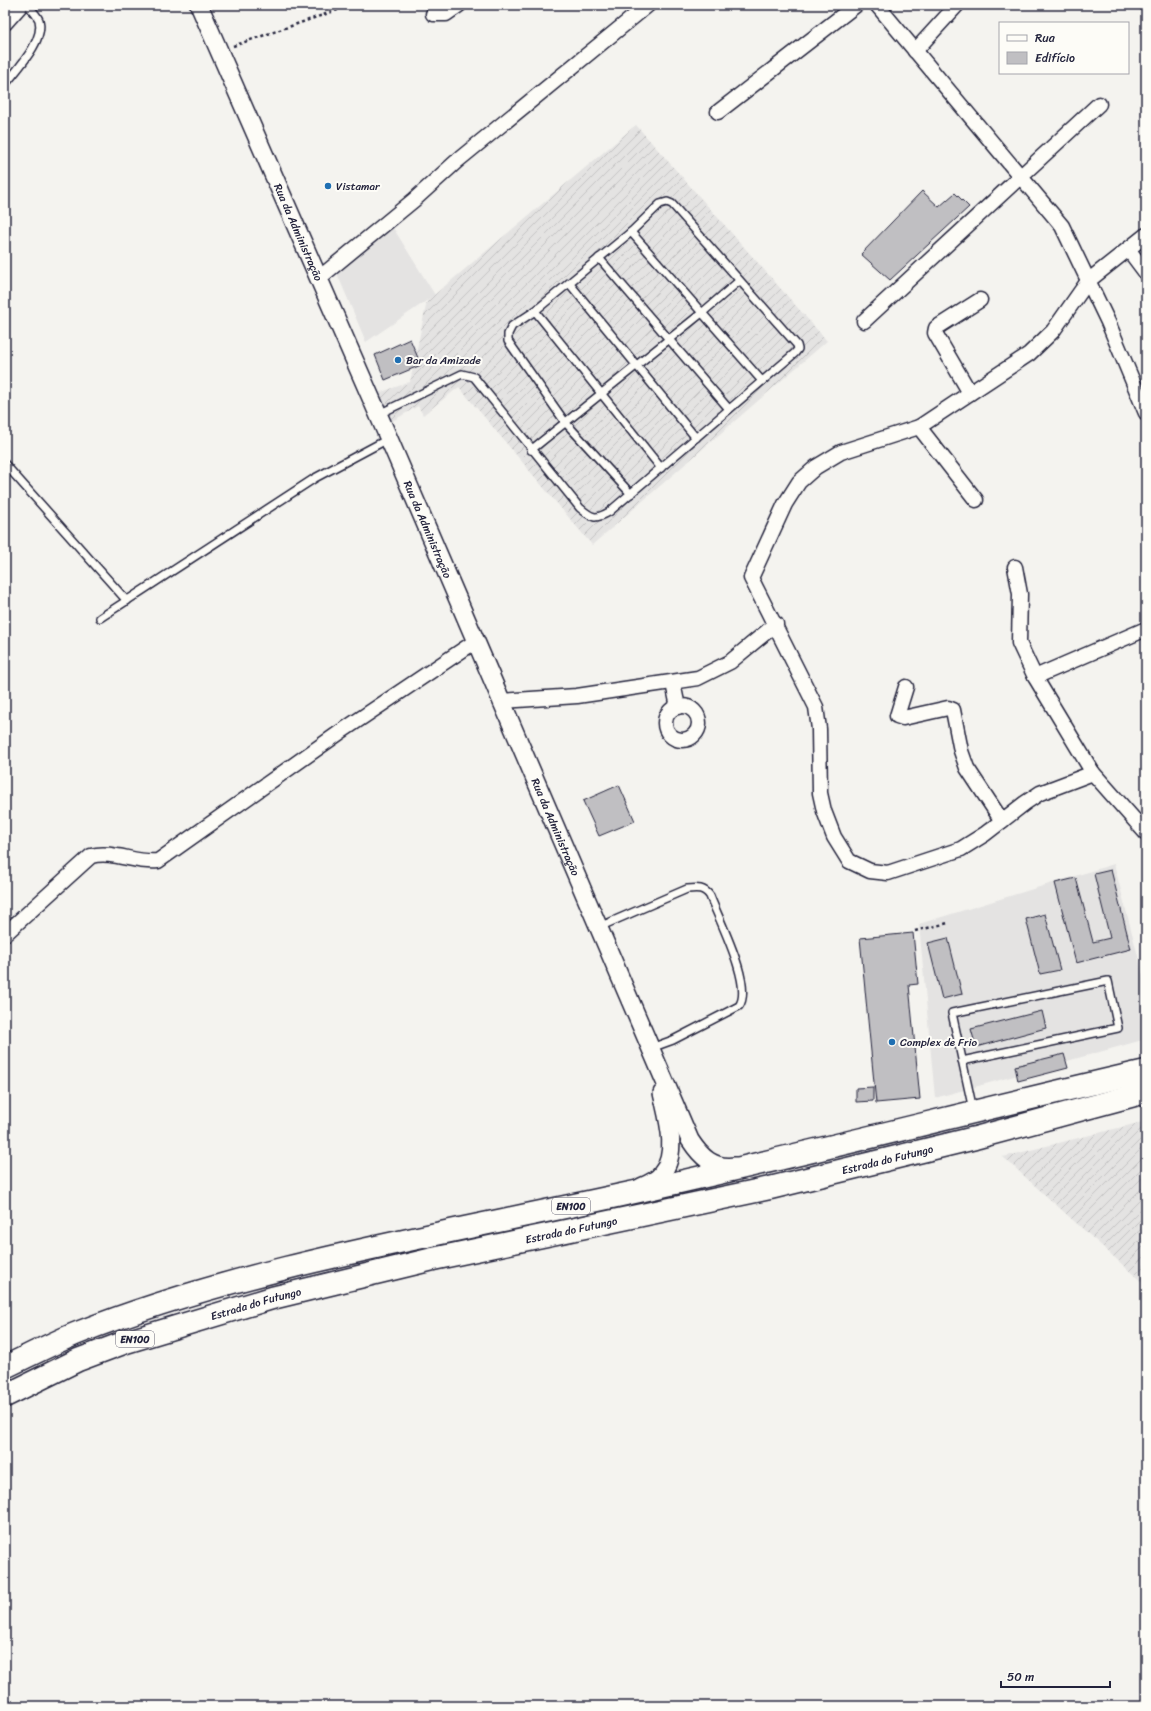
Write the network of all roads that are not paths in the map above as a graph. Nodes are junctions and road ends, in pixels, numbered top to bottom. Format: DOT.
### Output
graph roads {
  1 [pos="21,5"];
  2 [pos="28,5"];
  3 [pos="199,5"];
  4 [pos="459,5"];
  5 [pos="648,5"];
  6 [pos="856,5"];
  7 [pos="877,5"];
  8 [pos="957,5"];
  9 [pos="433,14"];
  10 [pos="5,23"];
  11 [pos="915,51"];
  12 [pos="5,85"];
  13 [pos="1099,104"];
  14 [pos="718,112"];
  15 [pos="1021,176"];
  16 [pos="632,232"];
  17 [pos="1146,235"];
  18 [pos="1128,249"];
  19 [pos="599,258"];
  20 [pos="1146,273"];
  21 [pos="318,279"];
  22 [pos="739,281"];
  23 [pos="1088,281"];
  24 [pos="569,283"];
  25 [pos="980,300"];
  26 [pos="535,311"];
  27 [pos="703,312"];
  28 [pos="864,321"];
  29 [pos="669,339"];
  30 [pos="636,365"];
  31 [pos="762,381"];
  32 [pos="602,393"];
  33 [pos="970,393"];
  34 [pos="729,409"];
  35 [pos="1146,413"];
  36 [pos="377,415"];
  37 [pos="565,422"];
  38 [pos="919,427"];
  39 [pos="696,438"];
  40 [pos="389,439"];
  41 [pos="531,450"];
  42 [pos="5,464"];
  43 [pos="661,468"];
  44 [pos="630,494"];
  45 [pos="976,500"];
  46 [pos="1015,567"];
  47 [pos="127,601"];
  48 [pos="100,618"];
  49 [pos="776,624"];
  50 [pos="1146,628"];
  51 [pos="476,641"];
  52 [pos="1035,677"];
  53 [pos="673,682"];
  54 [pos="906,687"];
  55 [pos="501,701"];
  56 [pos="678,707"];
  57 [pos="1093,773"];
  58 [pos="1002,821"];
  59 [pos="1146,833"];
  60 [pos="599,927"];
  61 [pos="5,934"];
  62 [pos="652,1051"];
  63 [pos="962,1061"];
  64 [pos="1146,1071"];
  65 [pos="1146,1092"];
  66 [pos="974,1111"];
  67 [pos="777,1161"];
  68 [pos="621,1195"];
  69 [pos="5,1367"];
  70 [pos="5,1396"];
  1 -- 10 [label="street"];
  2 -- 12 [label="lane"];
  3 -- 21 [label="street, Rua da Administração"];
  4 -- 9 [label="street"];
  5 -- 21 [label="street"];
  6 -- 14 [label="street"];
  7 -- 11 [label="street"];
  8 -- 11 [label="street"];
  11 -- 15 [label="street"];
  13 -- 15 [label="street"];
  15 -- 23 [label="street"];
  15 -- 28 [label="street"];
  16 -- 19 [label="lane"];
  16 -- 22 [label="lane"];
  16 -- 27 [label="lane"];
  17 -- 18 [label="street"];
  18 -- 20 [label="street"];
  18 -- 23 [label="street"];
  19 -- 24 [label="lane"];
  19 -- 29 [label="lane"];
  21 -- 36 [label="street, Rua da Administração"];
  22 -- 27 [label="lane"];
  22 -- 31 [label="lane"];
  23 -- 33 [label="street"];
  23 -- 35 [label="street"];
  24 -- 26 [label="lane"];
  24 -- 30 [label="lane"];
  25 -- 33 [label="street"];
  26 -- 32 [label="lane"];
  26 -- 37 [label="lane"];
  27 -- 29 [label="lane"];
  27 -- 31 [label="lane"];
  29 -- 30 [label="lane"];
  29 -- 34 [label="lane"];
  30 -- 32 [label="lane"];
  30 -- 39 [label="lane"];
  31 -- 34 [label="lane"];
  32 -- 37 [label="lane"];
  32 -- 43 [label="lane"];
  33 -- 38 [label="street"];
  34 -- 39 [label="lane"];
  36 -- 40 [label="street, Rua da Administração"];
  36 -- 41 [label="lane"];
  37 -- 41 [label="lane"];
  37 -- 44 [label="lane"];
  38 -- 45 [label="street"];
  38 -- 49 [label="street"];
  39 -- 43 [label="lane"];
  40 -- 47 [label="lane"];
  40 -- 51 [label="street, Rua da Administração"];
  41 -- 44 [label="lane"];
  42 -- 47 [label="lane"];
  43 -- 44 [label="lane"];
  46 -- 52 [label="street"];
  47 -- 48 [label="lane"];
  49 -- 53 [label="street"];
  49 -- 58 [label="street"];
  50 -- 52 [label="street"];
  51 -- 55 [label="street, Rua da Administração"];
  51 -- 61 [label="street"];
  52 -- 57 [label="street"];
  53 -- 55 [label="street"];
  53 -- 56 [label="street"];
  54 -- 58 [label="street"];
  55 -- 60 [label="street, Rua da Administração"];
  57 -- 58 [label="street"];
  57 -- 59 [label="street"];
  60 -- 62 [label="street, Rua da Administração"];
  60 -- 62 [label="lane"];
  62 -- 67 [label="street"];
  62 -- 68 [label="street"];
  63 -- 63 [label="lane"];
  63 -- 66 [label="lane"];
  64 -- 66 [label="highway, EN100"];
  65 -- 70 [label="highway, Estrada do Futungo / EN100"];
  66 -- 67 [label="highway, EN100"];
  67 -- 68 [label="highway, EN100"];
  68 -- 69 [label="highway, EN100"];
}
